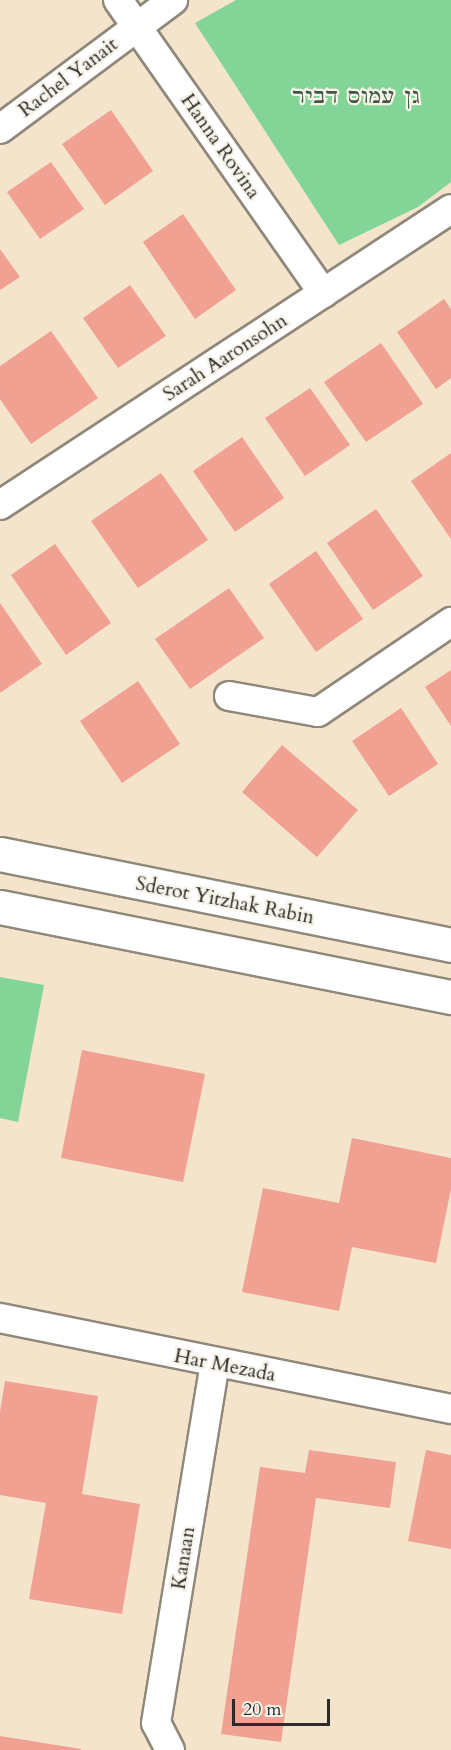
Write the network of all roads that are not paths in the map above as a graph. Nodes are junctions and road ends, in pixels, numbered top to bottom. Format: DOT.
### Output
graph roads {
  1 [pos="118,0"];
  2 [pos="173,0"];
  3 [pos="136,25"];
  4 [pos="0,129"];
  5 [pos="451,209"];
  6 [pos="323,293"];
  7 [pos="0,505"];
  8 [pos="451,622"];
  9 [pos="229,696"];
  10 [pos="0,854"];
  11 [pos="0,907"];
  12 [pos="451,945"];
  13 [pos="451,997"];
  14 [pos="0,1318"];
  15 [pos="215,1364"];
  16 [pos="451,1409"];
  17 [pos="170,1750"];
  1 -- 3 [label="street, Hanna Rovina"];
  2 -- 3 [label="street, Rachel Yanait"];
  3 -- 4 [label="street, Rachel Yanait"];
  3 -- 6 [label="street, Hanna Rovina"];
  5 -- 6 [label="street, Sarah Aaronsohn"];
  6 -- 7 [label="street, Sarah Aaronsohn"];
  8 -- 9 [label="street"];
  10 -- 12 [label="main road, Sderot Yitzhak Rabin"];
  11 -- 13 [label="main road"];
  14 -- 15 [label="street, Har Mezada"];
  15 -- 16 [label="street, Har Mezada"];
  15 -- 17 [label="street, Kanaan"];
}
